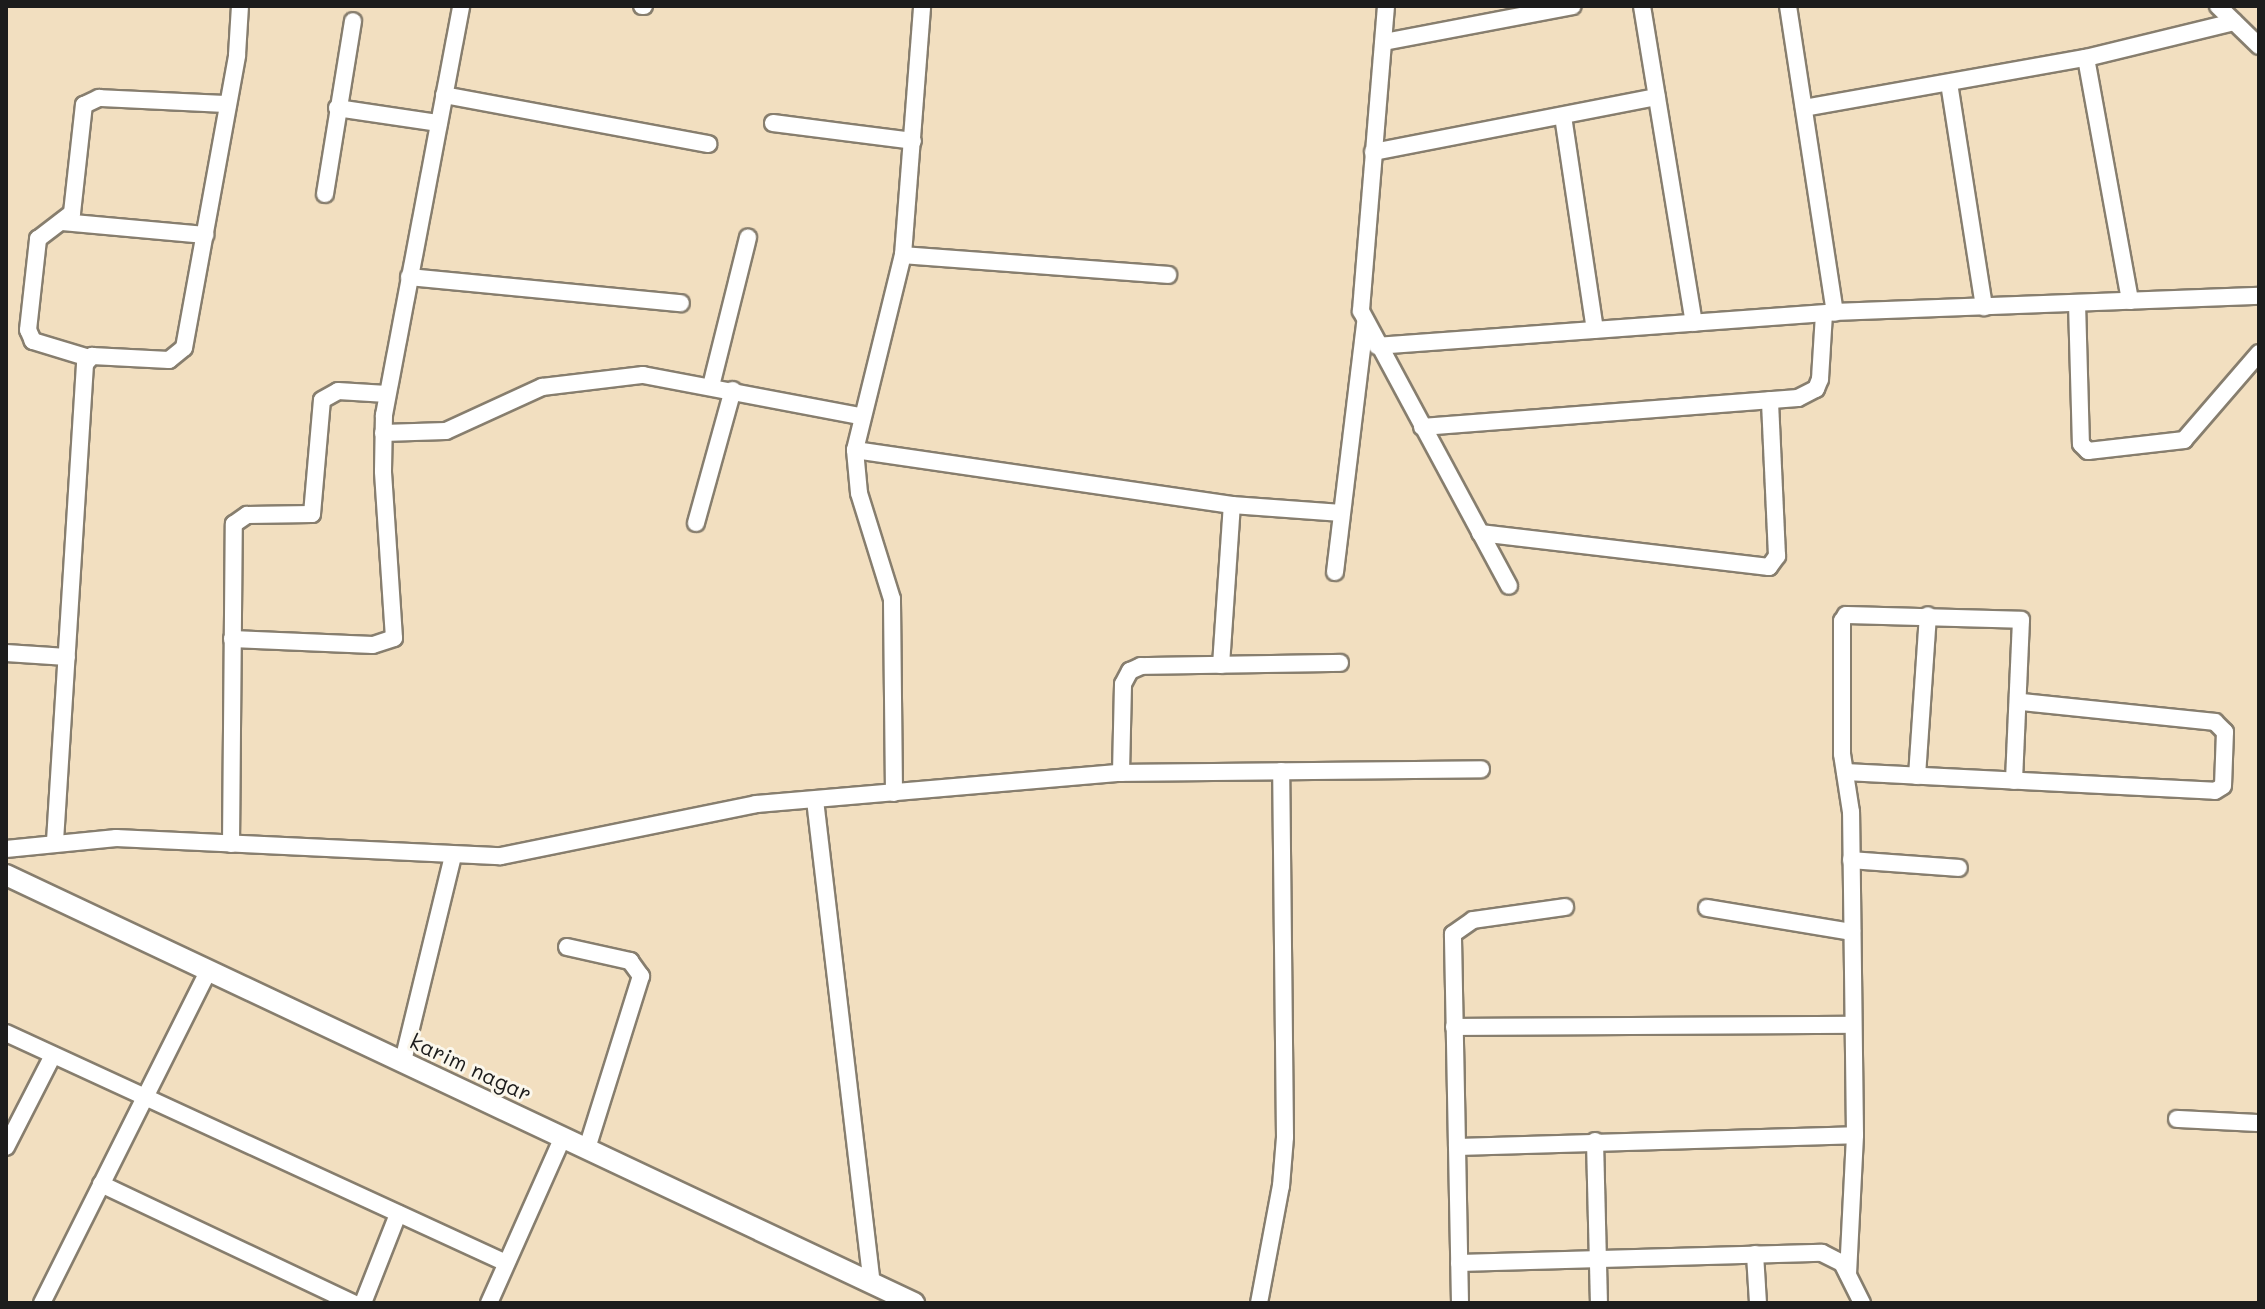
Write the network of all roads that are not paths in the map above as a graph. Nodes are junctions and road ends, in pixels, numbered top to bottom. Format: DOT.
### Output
graph roads {
  1 [pos="240,6"];
  2 [pos="461,6"];
  3 [pos="922,6"];
  4 [pos="1386,6"];
  5 [pos="1573,6"];
  6 [pos="1642,6"];
  7 [pos="1788,6"];
  8 [pos="2218,6"];
  9 [pos="353,21"];
  10 [pos="2234,22"];
  11 [pos="1384,42"];
  12 [pos="2259,46"];
  13 [pos="2086,58"];
  14 [pos="1949,83"];
  15 [pos="444,95"];
  16 [pos="1657,97"];
  17 [pos="228,104"];
  18 [pos="337,108"];
  19 [pos="1804,108"];
  20 [pos="1563,116"];
  21 [pos="439,123"];
  22 [pos="773,123"];
  23 [pos="913,141"];
  24 [pos="709,144"];
  25 [pos="1373,152"];
  26 [pos="325,194"];
  27 [pos="62,222"];
  28 [pos="205,235"];
  29 [pos="748,238"];
  30 [pos="903,255"];
  31 [pos="1168,275"];
  32 [pos="409,277"];
  33 [pos="2259,296"];
  34 [pos="2130,301"];
  35 [pos="681,303"];
  36 [pos="2077,303"];
  37 [pos="1984,307"];
  38 [pos="1829,313"];
  39 [pos="1365,323"];
  40 [pos="1694,323"];
  41 [pos="1595,330"];
  42 [pos="1377,346"];
  43 [pos="2259,353"];
  44 [pos="89,358"];
  45 [pos="711,386"];
  46 [pos="733,390"];
  47 [pos="387,394"];
  48 [pos="1770,400"];
  49 [pos="860,416"];
  50 [pos="1422,427"];
  51 [pos="383,433"];
  52 [pos="855,450"];
  53 [pos="1232,505"];
  54 [pos="1342,513"];
  55 [pos="696,523"];
  56 [pos="1480,533"];
  57 [pos="1335,572"];
  58 [pos="1509,586"];
  59 [pos="1928,615"];
  60 [pos="232,639"];
  61 [pos="6,653"];
  62 [pos="67,657"];
  63 [pos="1340,663"];
  64 [pos="1221,665"];
  65 [pos="2020,702"];
  66 [pos="1481,769"];
  67 [pos="1281,771"];
  68 [pos="1845,772"];
  69 [pos="1121,773"];
  70 [pos="1917,776"];
  71 [pos="2014,781"];
  72 [pos="894,793"];
  73 [pos="815,800"];
  74 [pos="55,841"];
  75 [pos="231,844"];
  76 [pos="6,849"];
  77 [pos="453,856"];
  78 [pos="1851,860"];
  79 [pos="1959,868"];
  80 [pos="6,875"];
  81 [pos="1565,907"];
  82 [pos="1707,908"];
  83 [pos="1852,932"];
  84 [pos="567,947"];
  85 [pos="209,969"];
  86 [pos="1853,1025"];
  87 [pos="1454,1027"];
  88 [pos="6,1033"];
  89 [pos="53,1055"];
  90 [pos="403,1061"];
  91 [pos="144,1098"];
  92 [pos="2177,1119"];
  93 [pos="2259,1123"];
  94 [pos="1855,1135"];
  95 [pos="563,1137"];
  96 [pos="1595,1141"];
  97 [pos="6,1147"];
  98 [pos="1457,1147"];
  99 [pos="587,1148"];
  100 [pos="101,1184"];
  101 [pos="398,1214"];
  102 [pos="1755,1254"];
  103 [pos="1598,1256"];
  104 [pos="506,1263"];
  105 [pos="1459,1263"];
  106 [pos="1848,1274"];
  107 [pos="872,1283"];
  108 [pos="42,1303"];
  109 [pos="353,1303"];
  110 [pos="363,1303"];
  111 [pos="489,1303"];
  112 [pos="914,1303"];
  113 [pos="1259,1303"];
  114 [pos="1460,1303"];
  115 [pos="1599,1303"];
  116 [pos="1758,1303"];
  117 [pos="1862,1303"];
  1 -- 17 [label="street"];
  2 -- 15 [label="street"];
  3 -- 23 [label="street"];
  4 -- 11 [label="street"];
  5 -- 11 [label="street"];
  6 -- 16 [label="street"];
  7 -- 19 [label="street"];
  8 -- 10 [label="street"];
  9 -- 18 [label="street"];
  10 -- 12 [label="street"];
  10 -- 13 [label="street"];
  11 -- 25 [label="street"];
  13 -- 14 [label="street"];
  13 -- 34 [label="street"];
  14 -- 19 [label="street"];
  14 -- 37 [label="street"];
  15 -- 21 [label="street"];
  15 -- 24 [label="street"];
  16 -- 20 [label="street"];
  16 -- 40 [label="street"];
  17 -- 27 [label="street"];
  17 -- 28 [label="street"];
  18 -- 21 [label="street"];
  18 -- 26 [label="street"];
  19 -- 38 [label="street"];
  20 -- 25 [label="street"];
  20 -- 41 [label="street"];
  21 -- 32 [label="street"];
  22 -- 23 [label="street"];
  23 -- 30 [label="street"];
  25 -- 39 [label="street"];
  27 -- 28 [label="street"];
  27 -- 44 [label="street"];
  28 -- 44 [label="street"];
  29 -- 45 [label="street"];
  30 -- 31 [label="street"];
  30 -- 49 [label="street"];
  32 -- 35 [label="street"];
  32 -- 47 [label="street"];
  33 -- 34 [label="street"];
  34 -- 36 [label="street"];
  36 -- 37 [label="street"];
  36 -- 43 [label="street"];
  37 -- 38 [label="street"];
  38 -- 40 [label="street"];
  38 -- 48 [label="street"];
  39 -- 42 [label="street"];
  39 -- 54 [label="street"];
  40 -- 41 [label="street"];
  41 -- 42 [label="street"];
  42 -- 50 [label="street"];
  44 -- 62 [label="street"];
  45 -- 46 [label="street"];
  45 -- 51 [label="street"];
  46 -- 49 [label="street"];
  46 -- 55 [label="street"];
  47 -- 51 [label="street"];
  47 -- 60 [label="street"];
  48 -- 50 [label="street"];
  48 -- 56 [label="street"];
  49 -- 52 [label="street"];
  50 -- 56 [label="street"];
  51 -- 60 [label="street"];
  52 -- 53 [label="street"];
  52 -- 72 [label="street"];
  53 -- 54 [label="street"];
  53 -- 64 [label="street"];
  54 -- 57 [label="street"];
  56 -- 58 [label="street"];
  59 -- 65 [label="street"];
  59 -- 68 [label="street"];
  59 -- 70 [label="street"];
  60 -- 75 [label="street"];
  61 -- 62 [label="street"];
  62 -- 74 [label="street"];
  63 -- 64 [label="street"];
  64 -- 69 [label="street"];
  65 -- 71 [label="street"];
  65 -- 71 [label="street"];
  66 -- 67 [label="street"];
  67 -- 69 [label="street"];
  67 -- 113 [label="street"];
  68 -- 70 [label="street"];
  68 -- 78 [label="street"];
  69 -- 72 [label="street"];
  70 -- 71 [label="street"];
  72 -- 73 [label="street"];
  73 -- 77 [label="street"];
  73 -- 107 [label="street"];
  74 -- 75 [label="street"];
  74 -- 76 [label="street"];
  75 -- 77 [label="street"];
  77 -- 90 [label="street"];
  78 -- 79 [label="street"];
  78 -- 83 [label="street"];
  80 -- 85 [label="street, karim nagar"];
  81 -- 87 [label="street"];
  82 -- 83 [label="street"];
  83 -- 86 [label="street"];
  84 -- 99 [label="street"];
  85 -- 90 [label="street, karim nagar"];
  85 -- 91 [label="street"];
  86 -- 87 [label="street"];
  86 -- 94 [label="street"];
  87 -- 98 [label="street"];
  88 -- 89 [label="street"];
  89 -- 91 [label="street"];
  89 -- 97 [label="street"];
  90 -- 95 [label="street, karim nagar"];
  91 -- 100 [label="street"];
  91 -- 101 [label="street"];
  92 -- 93 [label="street"];
  94 -- 96 [label="street"];
  94 -- 106 [label="street"];
  95 -- 99 [label="street, karim nagar"];
  95 -- 104 [label="street"];
  96 -- 98 [label="street"];
  96 -- 103 [label="street"];
  98 -- 105 [label="street"];
  99 -- 107 [label="street, karim nagar"];
  100 -- 108 [label="street"];
  100 -- 109 [label="street"];
  101 -- 104 [label="street"];
  101 -- 110 [label="street"];
  102 -- 103 [label="street"];
  102 -- 106 [label="street"];
  102 -- 116 [label="street"];
  103 -- 105 [label="street"];
  103 -- 115 [label="street"];
  104 -- 111 [label="street"];
  105 -- 114 [label="street"];
  106 -- 117 [label="street"];
  107 -- 112 [label="street, karim nagar"];
}
